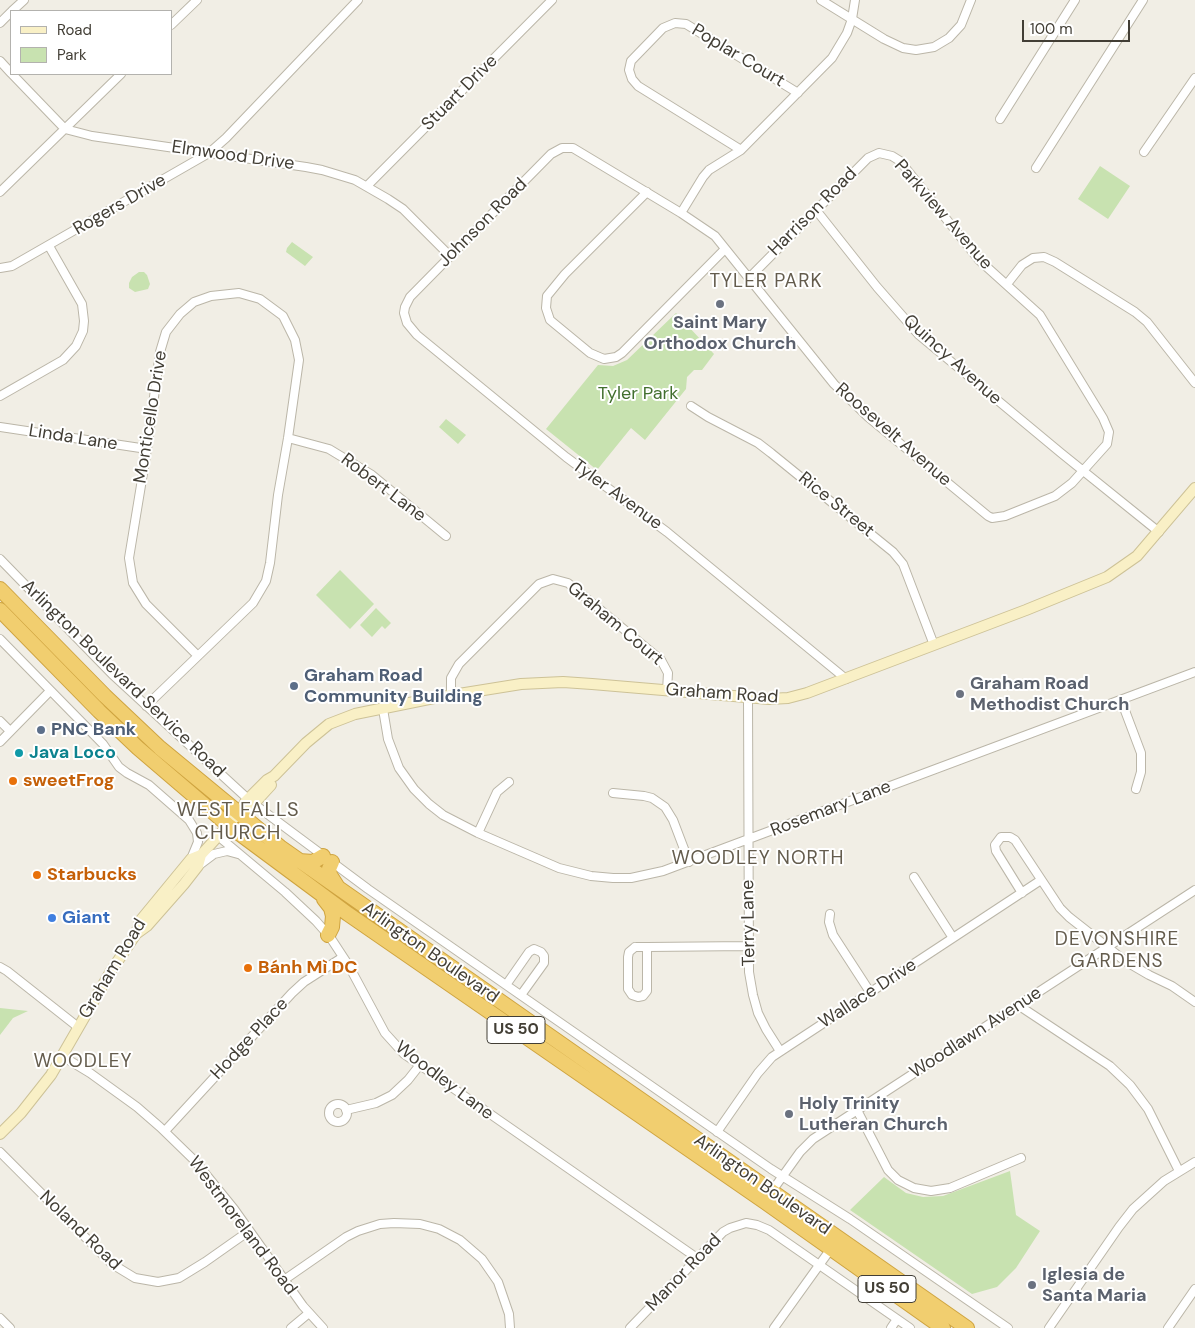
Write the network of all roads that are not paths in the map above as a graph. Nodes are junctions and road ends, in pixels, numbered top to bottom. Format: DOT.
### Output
graph roads {
  1 [pos="24,0"];
  2 [pos="197,0"];
  3 [pos="358,0"];
  4 [pos="552,0"];
  5 [pos="821,0"];
  6 [pos="855,0"];
  7 [pos="972,0"];
  8 [pos="1075,0"];
  9 [pos="1143,0"];
  10 [pos="14,10"];
  11 [pos="10,14"];
  12 [pos="852,19"];
  13 [pos="0,23"];
  14 [pos="172,24"];
  15 [pos="0,61"];
  16 [pos="10,71"];
  17 [pos="14,75"];
  18 [pos="120,75"];
  19 [pos="1195,78"];
  20 [pos="798,92"];
  21 [pos="1000,119"];
  22 [pos="65,128"];
  23 [pos="562,148"];
  24 [pos="741,150"];
  25 [pos="1144,152"];
  26 [pos="209,153"];
  27 [pos="882,154"];
  28 [pos="1036,168"];
  29 [pos="367,186"];
  30 [pos="0,192"];
  31 [pos="647,192"];
  32 [pos="816,210"];
  33 [pos="681,213"];
  34 [pos="49,246"];
  35 [pos="725,248"];
  36 [pos="450,256"];
  37 [pos="0,268"];
  38 [pos="749,278"];
  39 [pos="1007,284"];
  40 [pos="406,301"];
  41 [pos="1195,383"];
  42 [pos="0,396"];
  43 [pos="691,406"];
  44 [pos="0,427"];
  45 [pos="288,438"];
  46 [pos="146,449"];
  47 [pos="1084,470"];
  48 [pos="1195,488"];
  49 [pos="1159,532"];
  50 [pos="446,536"];
  51 [pos="0,559"];
  52 [pos="0,589"];
  53 [pos="0,610"];
  54 [pos="0,640"];
  55 [pos="934,645"];
  56 [pos="198,656"];
  57 [pos="1195,672"];
  58 [pos="846,679"];
  59 [pos="667,690"];
  60 [pos="50,691"];
  61 [pos="451,695"];
  62 [pos="748,698"];
  63 [pos="1121,700"];
  64 [pos="146,706"];
  65 [pos="383,709"];
  66 [pos="0,721"];
  67 [pos="10,731"];
  68 [pos="0,742"];
  69 [pos="509,782"];
  70 [pos="1136,789"];
  71 [pos="613,793"];
  72 [pos="251,801"];
  73 [pos="239,813"];
  74 [pos="228,825"];
  75 [pos="478,833"];
  76 [pos="218,836"];
  77 [pos="748,840"];
  78 [pos="240,854"];
  79 [pos="327,859"];
  80 [pos="197,860"];
  81 [pos="299,861"];
  82 [pos="689,862"];
  83 [pos="914,877"];
  84 [pos="1041,880"];
  85 [pos="340,890"];
  86 [pos="1195,890"];
  87 [pos="319,893"];
  88 [pos="1022,893"];
  89 [pos="830,914"];
  90 [pos="328,935"];
  91 [pos="954,938"];
  92 [pos="749,946"];
  93 [pos="647,947"];
  94 [pos="1107,947"];
  95 [pos="343,957"];
  96 [pos="0,967"];
  97 [pos="506,984"];
  98 [pos="870,992"];
  99 [pos="521,995"];
  100 [pos="1195,1002"];
  101 [pos="1018,1005"];
  102 [pos="78,1027"];
  103 [pos="780,1051"];
  104 [pos="62,1056"];
  105 [pos="419,1066"];
  106 [pos="346,1110"];
  107 [pos="857,1110"];
  108 [pos="165,1131"];
  109 [pos="717,1132"];
  110 [pos="0,1134"];
  111 [pos="0,1152"];
  112 [pos="1021,1158"];
  113 [pos="1195,1162"];
  114 [pos="1179,1171"];
  115 [pos="784,1176"];
  116 [pos="746,1189"];
  117 [pos="772,1191"];
  118 [pos="249,1231"];
  119 [pos="845,1244"];
  120 [pos="830,1250"];
  121 [pos="696,1258"];
  122 [pos="819,1265"];
  123 [pos="284,1280"];
  124 [pos="1195,1289"];
  125 [pos="309,1313"];
  126 [pos="0,1318"];
  127 [pos="898,1319"];
  128 [pos="1170,1325"];
  129 [pos="10,1328"];
  130 [pos="291,1328"];
  131 [pos="322,1328"];
  132 [pos="510,1328"];
  133 [pos="630,1328"];
  134 [pos="774,1328"];
  135 [pos="891,1328"];
  136 [pos="910,1328"];
  137 [pos="943,1328"];
  138 [pos="967,1328"];
  139 [pos="1008,1328"];
  140 [pos="1049,1328"];
  141 [pos="1180,1328"];
  1 -- 10 [label="street"];
  2 -- 14 [label="street"];
  3 -- 26 [label="street, Rogers Drive"];
  4 -- 29 [label="street, Stuart Drive"];
  5 -- 12 [label="street"];
  6 -- 12 [label="street"];
  7 -- 12 [label="street"];
  8 -- 21 [label="street"];
  9 -- 28 [label="street"];
  11 -- 13 [label="street"];
  12 -- 20 [label="street"];
  15 -- 16 [label="street, Elmwood Drive"];
  17 -- 22 [label="street, Elmwood Drive"];
  18 -- 22 [label="street"];
  19 -- 25 [label="street"];
  20 -- 24 [label="street"];
  20 -- 24 [label="street, Poplar Court"];
  22 -- 26 [label="street, Elmwood Drive"];
  22 -- 30 [label="street"];
  23 -- 31 [label="street, Roosevelt Avenue"];
  23 -- 36 [label="street, Johnson Road"];
  24 -- 33 [label="street"];
  26 -- 29 [label="street, Elmwood Drive"];
  26 -- 34 [label="street, Rogers Drive"];
  27 -- 32 [label="street, Harrison Road"];
  27 -- 39 [label="street, Parkview Avenue"];
  29 -- 36 [label="street, Elmwood Drive"];
  31 -- 33 [label="street, Roosevelt Avenue"];
  31 -- 35 [label="street"];
  32 -- 38 [label="street, Harrison Road"];
  32 -- 47 [label="street, Quincy Avenue"];
  33 -- 35 [label="street, Roosevelt Avenue"];
  34 -- 37 [label="street, Rogers Drive"];
  34 -- 42 [label="street"];
  35 -- 38 [label="street, Roosevelt Avenue"];
  36 -- 40 [label="street, Johnson Road"];
  38 -- 47 [label="street, Roosevelt Avenue"];
  39 -- 41 [label="street"];
  39 -- 47 [label="street, Parkview Avenue"];
  40 -- 58 [label="street, Tyler Avenue"];
  43 -- 55 [label="street, Rice Street"];
  44 -- 46 [label="street, Linda Lane"];
  45 -- 46 [label="street, Monticello Drive"];
  45 -- 50 [label="street, Robert Lane"];
  45 -- 56 [label="street, Monticello Drive"];
  46 -- 56 [label="street, Monticello Drive"];
  47 -- 49 [label="street"];
  48 -- 49 [label="street, Graham Road"];
  49 -- 55 [label="street, Graham Road"];
  51 -- 64 [label="street, Arlington Boulevard Service Road"];
  52 -- 73 [label="highway, Arlington Boulevard / US 50"];
  53 -- 74 [label="highway, Arlington Boulevard / US 50"];
  54 -- 60 [label="street"];
  55 -- 58 [label="street, Graham Road"];
  56 -- 64 [label="street, Monticello Drive"];
  57 -- 63 [label="street, Rosemary Lane"];
  58 -- 62 [label="street, Graham Road"];
  59 -- 61 [label="street, Graham Road"];
  59 -- 61 [label="street, Graham Court"];
  59 -- 62 [label="street, Graham Road"];
  60 -- 67 [label="street"];
  60 -- 80 [label="street"];
  61 -- 65 [label="street, Graham Road"];
  62 -- 77 [label="street, Terry Lane"];
  63 -- 70 [label="street"];
  63 -- 77 [label="street, Rosemary Lane"];
  64 -- 72 [label="street, Arlington Boulevard Service Road"];
  65 -- 72 [label="street, Graham Road"];
  65 -- 75 [label="street, Rosemary Lane"];
  66 -- 67 [label="street"];
  67 -- 68 [label="street"];
  69 -- 75 [label="street"];
  71 -- 82 [label="street"];
  72 -- 73 [label="street, Graham Road"];
  72 -- 79 [label="street, Arlington Boulevard Service Road"];
  73 -- 74 [label="street, Graham Road"];
  73 -- 81 [label="highway, Arlington Boulevard / US 50"];
  74 -- 76 [label="street, Graham Road"];
  74 -- 87 [label="highway, Arlington Boulevard / US 50"];
  75 -- 82 [label="street, Rosemary Lane"];
  76 -- 78 [label="street, Woodley Lane"];
  76 -- 80 [label="street, Graham Road"];
  77 -- 82 [label="street, Rosemary Lane"];
  77 -- 92 [label="street, Terry Lane"];
  78 -- 80 [label="street"];
  78 -- 90 [label="street, Woodley Lane"];
  79 -- 81 [label="highway"];
  79 -- 85 [label="highway"];
  79 -- 97 [label="street, Arlington Boulevard Service Road"];
  80 -- 102 [label="street, Graham Road"];
  81 -- 85 [label="highway, Arlington Boulevard / US 50"];
  83 -- 91 [label="street"];
  84 -- 88 [label="street, Wallace Drive"];
  84 -- 88 [label="street"];
  84 -- 94 [label="street"];
  85 -- 117 [label="highway, Arlington Boulevard / US 50"];
  86 -- 94 [label="street, Woodlawn Avenue"];
  87 -- 90 [label="highway"];
  87 -- 116 [label="highway, Arlington Boulevard / US 50"];
  88 -- 91 [label="street, Wallace Drive"];
  89 -- 98 [label="street"];
  90 -- 95 [label="street, Woodley Lane"];
  91 -- 98 [label="street, Wallace Drive"];
  92 -- 93 [label="street"];
  92 -- 103 [label="street, Terry Lane"];
  93 -- 93 [label="street"];
  94 -- 100 [label="street"];
  94 -- 101 [label="street, Woodlawn Avenue"];
  95 -- 105 [label="street, Woodley Lane"];
  95 -- 108 [label="street, Hodge Place"];
  96 -- 102 [label="street"];
  97 -- 99 [label="street, Arlington Boulevard Service Road"];
  97 -- 99 [label="street"];
  98 -- 103 [label="street, Wallace Drive"];
  99 -- 109 [label="street, Arlington Boulevard Service Road"];
  101 -- 107 [label="street, Woodlawn Avenue"];
  101 -- 114 [label="street"];
  102 -- 104 [label="street, Graham Road"];
  103 -- 109 [label="street, Wallace Drive"];
  104 -- 108 [label="street, Westmoreland Road"];
  104 -- 110 [label="street, Graham Road"];
  105 -- 106 [label="street"];
  105 -- 121 [label="street, Woodley Lane"];
  107 -- 112 [label="street"];
  107 -- 115 [label="street, Woodlawn Avenue"];
  108 -- 118 [label="street, Westmoreland Road"];
  109 -- 115 [label="street, Arlington Boulevard Service Road"];
  111 -- 118 [label="street, Noland Road"];
  113 -- 114 [label="street"];
  114 -- 140 [label="street"];
  115 -- 117 [label="street, Woodlawn Avenue"];
  115 -- 139 [label="street, Arlington Boulevard Service Road"];
  116 -- 117 [label="highway"];
  116 -- 120 [label="highway, Arlington Boulevard / US 50"];
  117 -- 119 [label="highway, Arlington Boulevard / US 50"];
  118 -- 123 [label="street, Westmoreland Road"];
  119 -- 120 [label="street"];
  119 -- 138 [label="highway, Arlington Boulevard / US 50"];
  120 -- 122 [label="street"];
  120 -- 137 [label="highway, Arlington Boulevard / US 50"];
  121 -- 122 [label="street, Manor Road"];
  121 -- 133 [label="street, Manor Road"];
  122 -- 127 [label="street"];
  122 -- 134 [label="street"];
  123 -- 125 [label="street, Westmoreland Road"];
  123 -- 132 [label="street"];
  124 -- 128 [label="street"];
  125 -- 130 [label="street"];
  125 -- 131 [label="street, Westmoreland Road"];
  126 -- 129 [label="street"];
  127 -- 135 [label="street"];
  127 -- 136 [label="street"];
  128 -- 141 [label="street"];
}
